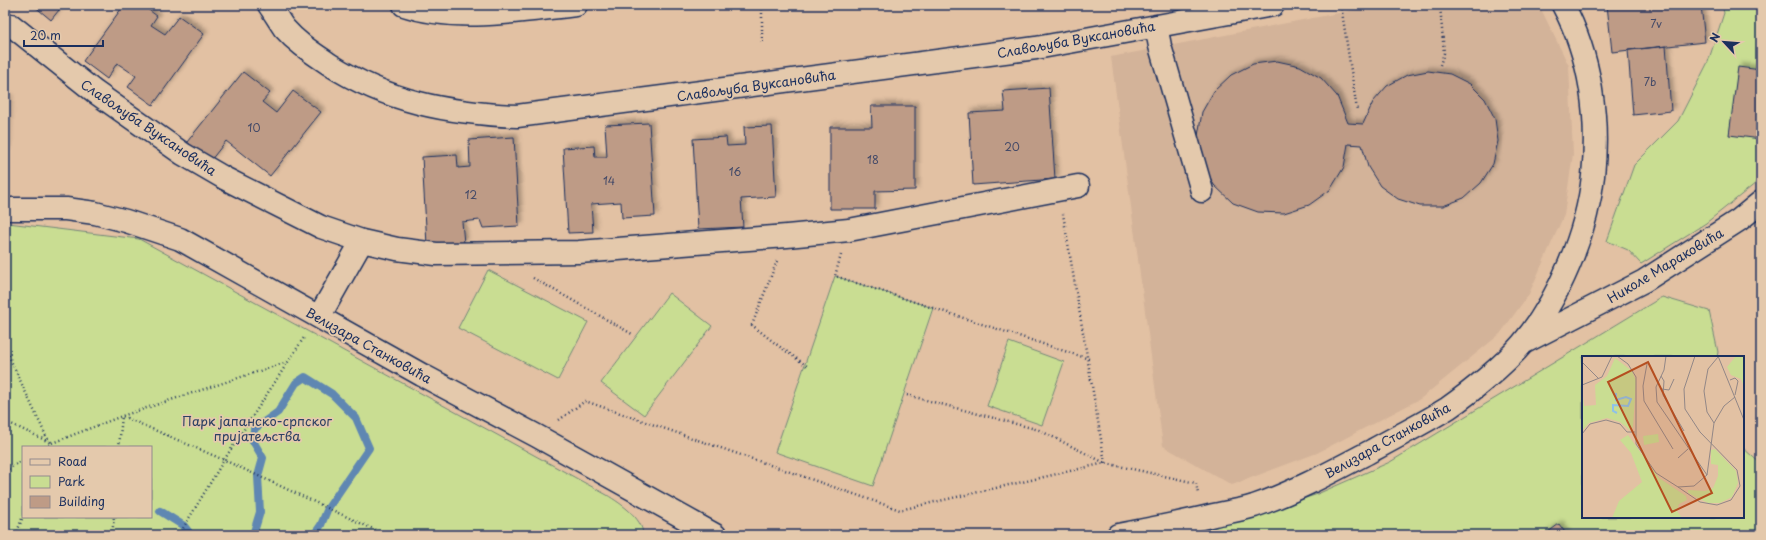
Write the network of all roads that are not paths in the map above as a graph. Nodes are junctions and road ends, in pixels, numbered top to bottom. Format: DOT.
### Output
graph roads {
  1 [pos="270,5"];
  2 [pos="404,5"];
  3 [pos="576,5"];
  4 [pos="1273,5"];
  5 [pos="1563,5"];
  6 [pos="10,25"];
  7 [pos="1156,26"];
  8 [pos="1068,188"];
  9 [pos="1202,191"];
  10 [pos="1761,202"];
  11 [pos="5,209"];
  12 [pos="362,241"];
  13 [pos="319,317"];
  14 [pos="1522,344"];
  15 [pos="688,528"];
  16 [pos="716,535"];
  17 [pos="1118,535"];
  1 -- 7 [label="street, Славољуба Вуксановића"];
  2 -- 3 [label="street"];
  4 -- 7 [label="street, Славољуба Вуксановића"];
  5 -- 14 [label="street, Велизара Станковића"];
  6 -- 12 [label="street, Славољуба Вуксановића"];
  7 -- 9 [label="street"];
  8 -- 12 [label="street, Славољуба Вуксановића"];
  10 -- 14 [label="street, Николе Мараковића"];
  11 -- 13 [label="street, Велизара Станковића"];
  12 -- 13 [label="street"];
  13 -- 15 [label="street, Велизара Станковића"];
  14 -- 17 [label="street, Велизара Станковића"];
  15 -- 16 [label="street, Велизара Станковића"];
}
